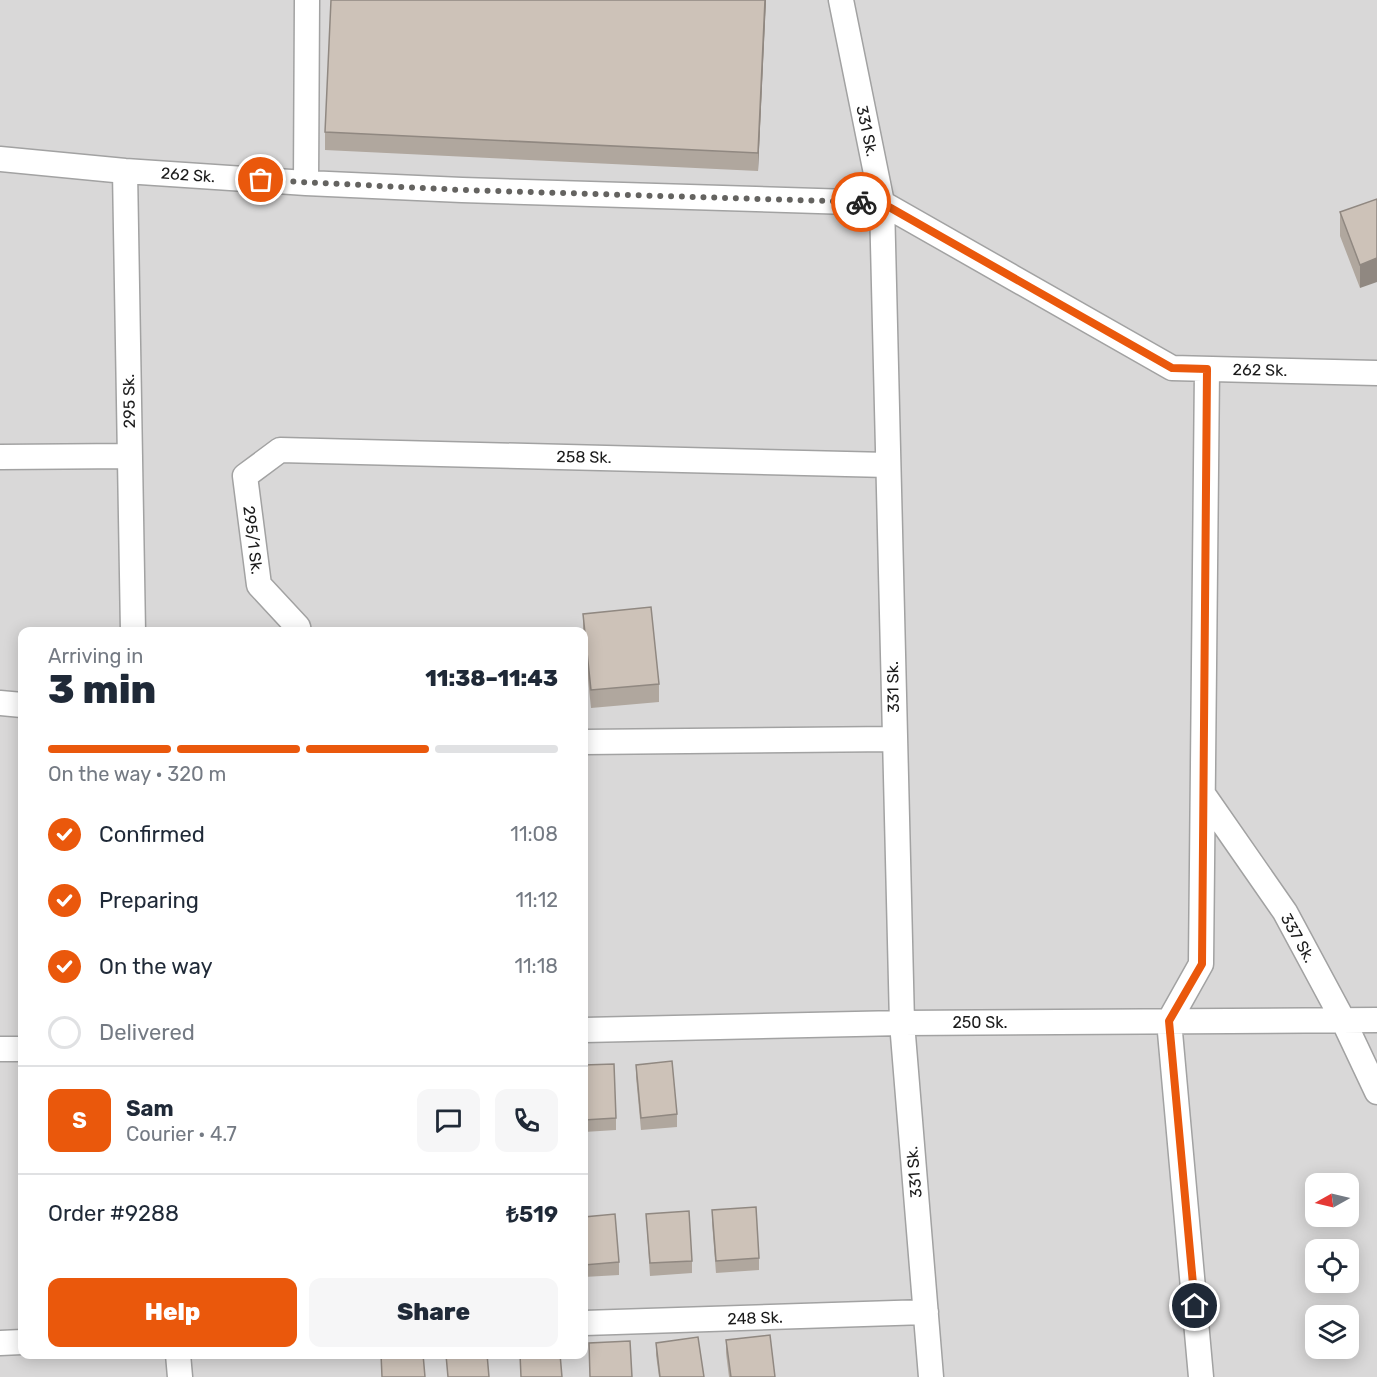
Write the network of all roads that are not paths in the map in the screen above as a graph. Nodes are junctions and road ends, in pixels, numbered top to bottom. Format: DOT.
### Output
graph roads {
  1 [pos="307,0"];
  2 [pos="841,0"];
  3 [pos="0,159"];
  4 [pos="125,171"];
  5 [pos="306,183"];
  6 [pos="882,203"];
  7 [pos="1207,369"];
  8 [pos="1377,373"];
  9 [pos="280,450"];
  10 [pos="130,456"];
  11 [pos="0,457"];
  12 [pos="888,465"];
  13 [pos="133,627"];
  14 [pos="298,627"];
  15 [pos="0,703"];
  16 [pos="18,705"];
  17 [pos="894,739"];
  18 [pos="588,742"];
  19 [pos="1203,794"];
  20 [pos="1343,1020"];
  21 [pos="1377,1020"];
  22 [pos="1169,1021"];
  23 [pos="902,1023"];
  24 [pos="588,1030"];
  25 [pos="0,1048"];
  26 [pos="18,1049"];
  27 [pos="1377,1092"];
  28 [pos="926,1312"];
  29 [pos="588,1323"];
  30 [pos="18,1342"];
  31 [pos="0,1343"];
  32 [pos="178,1359"];
  33 [pos="180,1377"];
  34 [pos="932,1377"];
  35 [pos="1201,1377"];
  1 -- 5 [label="street"];
  2 -- 6 [label="street, 331 Sk."];
  3 -- 4 [label="street, 262 Sk."];
  4 -- 5 [label="street, 262 Sk."];
  4 -- 10 [label="street, 295 Sk."];
  5 -- 6 [label="street, 262 Sk."];
  6 -- 7 [label="street, 262 Sk."];
  6 -- 12 [label="street, 331 Sk."];
  7 -- 8 [label="street, 262 Sk."];
  7 -- 19 [label="street"];
  9 -- 12 [label="street, 258 Sk."];
  9 -- 14 [label="street, 295/1 Sk."];
  10 -- 11 [label="street"];
  10 -- 13 [label="street, 295 Sk."];
  12 -- 17 [label="street, 331 Sk."];
  15 -- 16 [label="street"];
  17 -- 18 [label="street"];
  17 -- 23 [label="street, 331 Sk."];
  19 -- 20 [label="street, 337 Sk."];
  19 -- 22 [label="street"];
  20 -- 21 [label="street, 250 Sk."];
  20 -- 22 [label="street, 250 Sk."];
  20 -- 27 [label="street, 337 Sk."];
  22 -- 23 [label="street, 250 Sk."];
  22 -- 35 [label="street"];
  23 -- 24 [label="street, 250 Sk."];
  23 -- 28 [label="street, 331 Sk."];
  25 -- 26 [label="street"];
  28 -- 29 [label="street, 248 Sk."];
  28 -- 34 [label="street, 331 Sk."];
  30 -- 31 [label="street"];
  32 -- 33 [label="street"];
}
